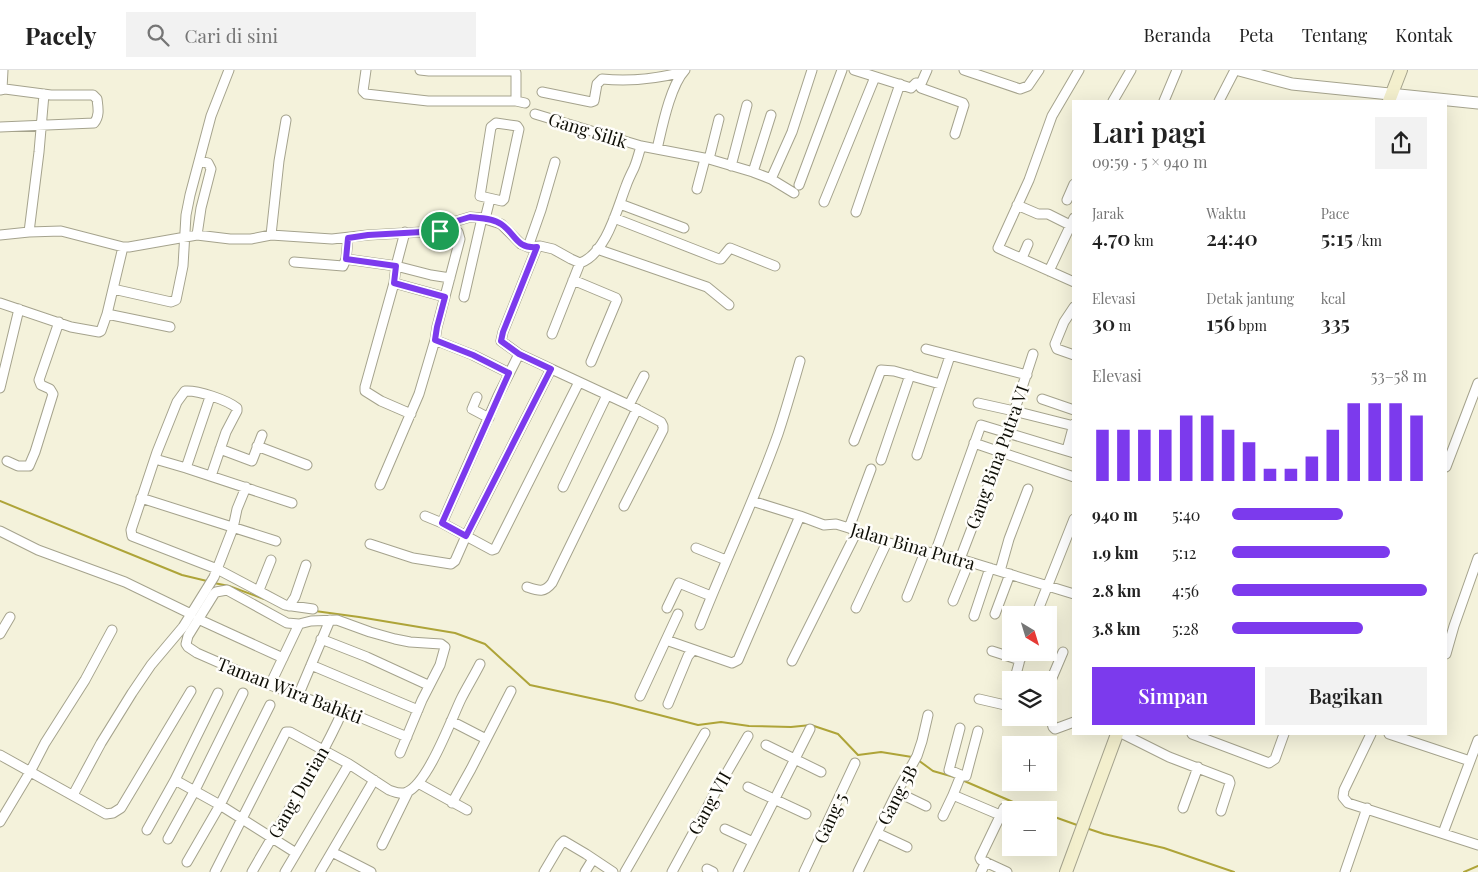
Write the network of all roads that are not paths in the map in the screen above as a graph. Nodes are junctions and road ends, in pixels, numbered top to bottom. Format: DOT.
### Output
graph roads {
  1 [pos="3,70"];
  2 [pos="228,70"];
  3 [pos="366,70"];
  4 [pos="420,70"];
  5 [pos="812,70"];
  6 [pos="842,70"];
  7 [pos="854,70"];
  8 [pos="927,70"];
  9 [pos="964,70"];
  10 [pos="1039,70"];
  11 [pos="1078,70"];
  12 [pos="1131,70"];
  13 [pos="1177,70"];
  14 [pos="1237,70"];
  15 [pos="1402,70"];
  16 [pos="684,71"];
  17 [pos="1256,72"];
  18 [pos="875,77"];
  19 [pos="900,84"];
  20 [pos="920,84"];
  21 [pos="1,90"];
  22 [pos="542,92"];
  23 [pos="44,94"];
  24 [pos="1391,97"];
  25 [pos="1114,100"];
  26 [pos="1164,100"];
  27 [pos="1220,100"];
  28 [pos="1443,100"];
  29 [pos="1447,100"];
  30 [pos="1478,102"];
  31 [pos="747,105"];
  32 [pos="535,114"];
  33 [pos="771,115"];
  34 [pos="286,120"];
  35 [pos="719,120"];
  36 [pos="42,125"];
  37 [pos="0,127"];
  38 [pos="954,134"];
  39 [pos="641,146"];
  40 [pos="657,149"];
  41 [pos="707,159"];
  42 [pos="199,161"];
  43 [pos="555,162"];
  44 [pos="731,166"];
  45 [pos="753,172"];
  46 [pos="771,179"];
  47 [pos="799,185"];
  48 [pos="697,189"];
  49 [pos="1072,189"];
  50 [pos="794,193"];
  51 [pos="490,199"];
  52 [pos="1067,200"];
  53 [pos="824,202"];
  54 [pos="620,204"];
  55 [pos="1017,205"];
  56 [pos="856,212"];
  57 [pos="484,218"];
  58 [pos="614,218"];
  59 [pos="1072,221"];
  60 [pos="448,225"];
  61 [pos="684,228"];
  62 [pos="29,232"];
  63 [pos="405,232"];
  64 [pos="0,235"];
  65 [pos="197,235"];
  66 [pos="271,235"];
  67 [pos="186,237"];
  68 [pos="348,238"];
  69 [pos="1028,244"];
  70 [pos="122,247"];
  71 [pos="533,247"];
  72 [pos="597,250"];
  73 [pos="1022,258"];
  74 [pos="346,259"];
  75 [pos="294,262"];
  76 [pos="580,263"];
  77 [pos="396,266"];
  78 [pos="775,266"];
  79 [pos="1048,271"];
  80 [pos="450,278"];
  81 [pos="573,280"];
  82 [pos="1072,281"];
  83 [pos="394,283"];
  84 [pos="113,289"];
  85 [pos="445,297"];
  86 [pos="464,297"];
  87 [pos="0,303"];
  88 [pos="729,305"];
  89 [pos="19,309"];
  90 [pos="1072,310"];
  91 [pos="107,314"];
  92 [pos="59,322"];
  93 [pos="1064,322"];
  94 [pos="1072,325"];
  95 [pos="170,327"];
  96 [pos="552,334"];
  97 [pos="435,340"];
  98 [pos="926,349"];
  99 [pos="519,354"];
  100 [pos="1033,354"];
  101 [pos="1072,354"];
  102 [pos="950,356"];
  103 [pos="800,361"];
  104 [pos="3,362"];
  105 [pos="591,362"];
  106 [pos="551,369"];
  107 [pos="509,373"];
  108 [pos="910,375"];
  109 [pos="1027,375"];
  110 [pos="644,376"];
  111 [pos="579,382"];
  112 [pos="1478,383"];
  113 [pos="940,384"];
  114 [pos="0,388"];
  115 [pos="607,395"];
  116 [pos="210,396"];
  117 [pos="477,397"];
  118 [pos="1042,399"];
  119 [pos="978,403"];
  120 [pos="633,407"];
  121 [pos="1072,409"];
  122 [pos="1014,410"];
  123 [pos="410,414"];
  124 [pos="489,418"];
  125 [pos="1072,424"];
  126 [pos="1008,433"];
  127 [pos="262,435"];
  128 [pos="1072,438"];
  129 [pos="854,441"];
  130 [pos="974,443"];
  131 [pos="257,446"];
  132 [pos="220,449"];
  133 [pos="1002,452"];
  134 [pos="1070,452"];
  135 [pos="917,455"];
  136 [pos="155,459"];
  137 [pos="881,460"];
  138 [pos="7,461"];
  139 [pos="1447,464"];
  140 [pos="307,465"];
  141 [pos="186,468"];
  142 [pos="871,469"];
  143 [pos="211,476"];
  144 [pos="1072,476"];
  145 [pos="380,485"];
  146 [pos="563,486"];
  147 [pos="246,487"];
  148 [pos="1028,489"];
  149 [pos="141,498"];
  150 [pos="752,501"];
  151 [pos="292,503"];
  152 [pos="624,506"];
  153 [pos="424,516"];
  154 [pos="800,516"];
  155 [pos="442,523"];
  156 [pos="1072,524"];
  157 [pos="233,528"];
  158 [pos="853,529"];
  159 [pos="1,534"];
  160 [pos="466,536"];
  161 [pos="276,541"];
  162 [pos="887,542"];
  163 [pos="370,544"];
  164 [pos="696,548"];
  165 [pos="930,553"];
  166 [pos="1478,558"];
  167 [pos="960,559"];
  168 [pos="271,560"];
  169 [pos="726,560"];
  170 [pos="969,562"];
  171 [pos="306,565"];
  172 [pos="990,568"];
  173 [pos="1000,571"];
  174 [pos="216,573"];
  175 [pos="1010,574"];
  176 [pos="527,587"];
  177 [pos="1048,587"];
  178 [pos="259,590"];
  179 [pos="1072,593"];
  180 [pos="711,596"];
  181 [pos="907,597"];
  182 [pos="953,601"];
  183 [pos="289,606"];
  184 [pos="1040,606"];
  185 [pos="667,608"];
  186 [pos="856,608"];
  187 [pos="313,609"];
  188 [pos="678,614"];
  189 [pos="994,614"];
  190 [pos="195,616"];
  191 [pos="974,616"];
  192 [pos="10,617"];
  193 [pos="330,620"];
  194 [pos="299,624"];
  195 [pos="700,624"];
  196 [pos="112,630"];
  197 [pos="0,634"];
  198 [pos="321,640"];
  199 [pos="666,640"];
  200 [pos="693,650"];
  201 [pos="992,650"];
  202 [pos="1447,650"];
  203 [pos="1002,652"];
  204 [pos="1063,652"];
  205 [pos="283,658"];
  206 [pos="792,661"];
  207 [pos="480,664"];
  208 [pos="311,665"];
  209 [pos="1055,671"];
  210 [pos="270,685"];
  211 [pos="428,685"];
  212 [pos="191,691"];
  213 [pos="511,691"];
  214 [pos="218,694"];
  215 [pos="243,694"];
  216 [pos="298,696"];
  217 [pos="640,696"];
  218 [pos="979,699"];
  219 [pos="668,704"];
  220 [pos="1002,704"];
  221 [pos="270,705"];
  222 [pos="344,710"];
  223 [pos="418,710"];
  224 [pos="928,715"];
  225 [pos="451,722"];
  226 [pos="1072,723"];
  227 [pos="1052,726"];
  228 [pos="960,728"];
  229 [pos="810,729"];
  230 [pos="978,731"];
  231 [pos="705,733"];
  232 [pos="1117,735"];
  233 [pos="1125,735"];
  234 [pos="1195,735"];
  235 [pos="1284,735"];
  236 [pos="1371,735"];
  237 [pos="1396,735"];
  238 [pos="748,736"];
  239 [pos="407,737"];
  240 [pos="1415,738"];
  241 [pos="486,739"];
  242 [pos="1478,740"];
  243 [pos="766,745"];
  244 [pos="324,749"];
  245 [pos="400,753"];
  246 [pos="0,754"];
  247 [pos="795,759"];
  248 [pos="1470,761"];
  249 [pos="855,763"];
  250 [pos="349,764"];
  251 [pos="1198,767"];
  252 [pos="30,772"];
  253 [pos="821,772"];
  254 [pos="961,775"];
  255 [pos="175,780"];
  256 [pos="374,780"];
  257 [pos="418,783"];
  258 [pos="748,787"];
  259 [pos="194,790"];
  260 [pos="408,792"];
  261 [pos="897,792"];
  262 [pos="73,795"];
  263 [pos="953,795"];
  264 [pos="774,799"];
  265 [pos="452,803"];
  266 [pos="220,805"];
  267 [pos="926,806"];
  268 [pos="1183,808"];
  269 [pos="1367,808"];
  270 [pos="467,810"];
  271 [pos="1221,811"];
  272 [pos="806,814"];
  273 [pos="943,816"];
  274 [pos="242,819"];
  275 [pos="0,822"];
  276 [pos="725,829"];
  277 [pos="147,830"];
  278 [pos="877,833"];
  279 [pos="1443,833"];
  280 [pos="272,838"];
  281 [pos="168,839"];
  282 [pos="753,842"];
  283 [pos="382,845"];
  284 [pos="1478,845"];
  285 [pos="907,847"];
  286 [pos="332,852"];
  287 [pos="296,853"];
  288 [pos="594,859"];
  289 [pos="187,862"];
  290 [pos="986,862"];
  291 [pos="215,872"];
  292 [pos="252,872"];
  293 [pos="285,872"];
  294 [pos="320,872"];
  295 [pos="371,872"];
  296 [pos="544,872"];
  297 [pos="585,872"];
  298 [pos="613,872"];
  299 [pos="625,872"];
  300 [pos="672,872"];
  301 [pos="738,872"];
  302 [pos="804,872"];
  303 [pos="858,872"];
  304 [pos="981,872"];
  305 [pos="1007,872"];
  306 [pos="1066,872"];
  307 [pos="1345,872"];
  1 -- 21 [label="street"];
  2 -- 42 [label="street"];
  3 -- 4 [label="street"];
  5 -- 46 [label="street"];
  6 -- 47 [label="street"];
  7 -- 18 [label="street"];
  8 -- 20 [label="street"];
  9 -- 10 [label="street"];
  11 -- 55 [label="street"];
  12 -- 25 [label="street"];
  13 -- 26 [label="street"];
  14 -- 17 [label="street"];
  14 -- 27 [label="street"];
  15 -- 24 [label="main road"];
  16 -- 22 [label="street"];
  16 -- 40 [label="street"];
  17 -- 24 [label="street"];
  18 -- 19 [label="street"];
  18 -- 53 [label="street"];
  19 -- 20 [label="street"];
  19 -- 56 [label="street"];
  20 -- 38 [label="street"];
  21 -- 23 [label="street"];
  23 -- 36 [label="street"];
  23 -- 36 [label="street"];
  24 -- 28 [label="street"];
  29 -- 30 [label="street"];
  31 -- 44 [label="street"];
  32 -- 39 [label="street, Gang Silik"];
  33 -- 45 [label="street"];
  34 -- 66 [label="street"];
  35 -- 41 [label="street"];
  36 -- 37 [label="street"];
  36 -- 62 [label="street"];
  39 -- 40 [label="street, Gang Silik"];
  39 -- 54 [label="street"];
  40 -- 41 [label="street, Gang Silik"];
  41 -- 44 [label="street, Gang Silik"];
  41 -- 48 [label="street"];
  42 -- 65 [label="street"];
  42 -- 67 [label="street"];
  43 -- 71 [label="street"];
  44 -- 45 [label="street, Gang Silik"];
  45 -- 46 [label="street, Gang Silik"];
  46 -- 50 [label="street, Gang Silik"];
  49 -- 52 [label="street"];
  51 -- 51 [label="street"];
  51 -- 57 [label="street"];
  54 -- 58 [label="street"];
  54 -- 61 [label="street"];
  55 -- 59 [label="street"];
  55 -- 73 [label="street"];
  57 -- 60 [label="street"];
  57 -- 71 [label="street"];
  57 -- 86 [label="street"];
  58 -- 72 [label="street"];
  58 -- 78 [label="street"];
  59 -- 79 [label="street"];
  60 -- 63 [label="street"];
  60 -- 80 [label="street"];
  62 -- 64 [label="street"];
  62 -- 70 [label="street"];
  63 -- 68 [label="street"];
  63 -- 77 [label="street"];
  65 -- 66 [label="street"];
  65 -- 67 [label="street"];
  66 -- 68 [label="street"];
  67 -- 70 [label="street"];
  67 -- 84 [label="street"];
  68 -- 74 [label="street"];
  69 -- 73 [label="street"];
  70 -- 84 [label="street"];
  71 -- 76 [label="street"];
  71 -- 99 [label="street"];
  72 -- 76 [label="street"];
  72 -- 88 [label="street"];
  73 -- 79 [label="street"];
  74 -- 75 [label="street"];
  74 -- 77 [label="street"];
  76 -- 81 [label="street"];
  77 -- 80 [label="street"];
  77 -- 83 [label="street"];
  79 -- 82 [label="street"];
  80 -- 85 [label="street"];
  81 -- 96 [label="street"];
  81 -- 105 [label="street"];
  83 -- 85 [label="street"];
  83 -- 123 [label="street"];
  84 -- 91 [label="street"];
  85 -- 97 [label="street"];
  87 -- 89 [label="street"];
  89 -- 92 [label="street"];
  89 -- 104 [label="street"];
  90 -- 93 [label="street"];
  91 -- 92 [label="street"];
  91 -- 95 [label="street"];
  92 -- 138 [label="street"];
  93 -- 94 [label="street"];
  93 -- 101 [label="street"];
  97 -- 107 [label="street"];
  97 -- 123 [label="street"];
  98 -- 102 [label="street"];
  99 -- 106 [label="street"];
  99 -- 107 [label="street"];
  100 -- 109 [label="street, Gang Bina Putra VI"];
  102 -- 109 [label="street"];
  102 -- 113 [label="street"];
  103 -- 150 [label="street"];
  104 -- 114 [label="street"];
  106 -- 111 [label="street"];
  106 -- 160 [label="street"];
  107 -- 124 [label="street"];
  108 -- 113 [label="street"];
  108 -- 129 [label="street"];
  108 -- 137 [label="street"];
  109 -- 122 [label="street, Gang Bina Putra VI"];
  110 -- 120 [label="street"];
  111 -- 115 [label="street"];
  111 -- 160 [label="street"];
  112 -- 139 [label="street"];
  113 -- 135 [label="street"];
  115 -- 120 [label="street"];
  115 -- 146 [label="street"];
  116 -- 132 [label="street"];
  116 -- 136 [label="street"];
  116 -- 141 [label="street"];
  117 -- 124 [label="street"];
  118 -- 121 [label="street"];
  119 -- 122 [label="street"];
  120 -- 152 [label="street"];
  120 -- 176 [label="street"];
  122 -- 125 [label="street"];
  122 -- 126 [label="street, Gang Bina Putra VI"];
  123 -- 145 [label="street"];
  124 -- 155 [label="street"];
  126 -- 130 [label="street"];
  126 -- 133 [label="street, Gang Bina Putra VI"];
  126 -- 134 [label="street"];
  127 -- 131 [label="street"];
  128 -- 134 [label="street"];
  130 -- 133 [label="street"];
  130 -- 165 [label="street"];
  131 -- 132 [label="street"];
  131 -- 140 [label="street"];
  132 -- 143 [label="street"];
  133 -- 144 [label="street"];
  133 -- 167 [label="street, Gang Bina Putra VI"];
  136 -- 141 [label="street"];
  136 -- 149 [label="street"];
  141 -- 143 [label="street"];
  142 -- 158 [label="street"];
  143 -- 147 [label="street"];
  147 -- 151 [label="street"];
  147 -- 157 [label="street"];
  148 -- 173 [label="street"];
  149 -- 157 [label="street"];
  149 -- 174 [label="street"];
  150 -- 154 [label="street, Jalan Bina Putra"];
  150 -- 169 [label="street"];
  153 -- 155 [label="street"];
  154 -- 158 [label="street, Jalan Bina Putra"];
  154 -- 200 [label="street"];
  155 -- 160 [label="street"];
  156 -- 177 [label="street"];
  157 -- 161 [label="street"];
  157 -- 174 [label="street"];
  158 -- 162 [label="street, Jalan Bina Putra"];
  158 -- 206 [label="street"];
  159 -- 190 [label="street"];
  160 -- 163 [label="street"];
  162 -- 165 [label="street, Jalan Bina Putra"];
  162 -- 186 [label="street"];
  164 -- 169 [label="street"];
  165 -- 167 [label="street, Jalan Bina Putra"];
  165 -- 181 [label="street"];
  166 -- 202 [label="street"];
  167 -- 170 [label="street, Jalan Bina Putra"];
  168 -- 178 [label="street"];
  169 -- 180 [label="street"];
  170 -- 172 [label="street, Jalan Bina Putra"];
  170 -- 182 [label="street"];
  171 -- 183 [label="street"];
  172 -- 173 [label="street, Jalan Bina Putra"];
  172 -- 191 [label="street"];
  173 -- 175 [label="street, Jalan Bina Putra"];
  174 -- 178 [label="street"];
  174 -- 190 [label="street"];
  175 -- 177 [label="street, Jalan Bina Putra"];
  175 -- 189 [label="street"];
  177 -- 179 [label="street, Jalan Bina Putra"];
  177 -- 184 [label="street"];
  178 -- 183 [label="street"];
  180 -- 185 [label="street"];
  180 -- 195 [label="street"];
  183 -- 187 [label="street"];
  188 -- 199 [label="street"];
  190 -- 194 [label="street, Taman Wira Bahkti"];
  190 -- 205 [label="street"];
  190 -- 210 [label="street, Taman Wira Bahkti"];
  190 -- 262 [label="street"];
  192 -- 197 [label="street"];
  193 -- 194 [label="street, Taman Wira Bahkti"];
  193 -- 198 [label="street"];
  193 -- 211 [label="street, Taman Wira Bahkti"];
  194 -- 205 [label="street"];
  196 -- 252 [label="street"];
  198 -- 208 [label="street"];
  198 -- 211 [label="street"];
  199 -- 200 [label="street"];
  199 -- 217 [label="street"];
  200 -- 219 [label="street"];
  201 -- 203 [label="street"];
  204 -- 209 [label="street"];
  205 -- 210 [label="street"];
  207 -- 225 [label="street"];
  208 -- 216 [label="street"];
  208 -- 223 [label="street"];
  210 -- 216 [label="street, Taman Wira Bahkti"];
  211 -- 223 [label="street, Taman Wira Bahkti"];
  212 -- 262 [label="street"];
  213 -- 241 [label="street"];
  214 -- 255 [label="street"];
  215 -- 259 [label="street"];
  216 -- 222 [label="street, Taman Wira Bahkti"];
  218 -- 220 [label="street"];
  221 -- 266 [label="street"];
  222 -- 239 [label="street, Taman Wira Bahkti"];
  222 -- 244 [label="street, Gang Durian"];
  223 -- 239 [label="street, Taman Wira Bahkti"];
  224 -- 261 [label="street, Gang 5B"];
  225 -- 241 [label="street"];
  225 -- 257 [label="street"];
  226 -- 227 [label="street"];
  228 -- 254 [label="street"];
  229 -- 247 [label="street"];
  230 -- 254 [label="street"];
  231 -- 299 [label="street"];
  232 -- 306 [label="main road"];
  233 -- 251 [label="street"];
  234 -- 235 [label="street"];
  236 -- 269 [label="street"];
  237 -- 240 [label="street"];
  238 -- 300 [label="street, Gang VII"];
  239 -- 245 [label="street, Taman Wira Bahkti"];
  240 -- 248 [label="street"];
  241 -- 265 [label="street"];
  242 -- 248 [label="street"];
  243 -- 247 [label="street"];
  244 -- 250 [label="street"];
  244 -- 274 [label="street"];
  244 -- 280 [label="street, Gang Durian"];
  246 -- 252 [label="street"];
  247 -- 253 [label="street"];
  247 -- 264 [label="street"];
  248 -- 279 [label="street"];
  249 -- 302 [label="street, Gang 5"];
  250 -- 256 [label="street"];
  250 -- 287 [label="street"];
  251 -- 268 [label="street"];
  251 -- 271 [label="street"];
  252 -- 262 [label="street"];
  252 -- 275 [label="street"];
  254 -- 263 [label="street"];
  255 -- 259 [label="street"];
  255 -- 277 [label="street"];
  256 -- 260 [label="street"];
  256 -- 286 [label="street"];
  257 -- 260 [label="street"];
  257 -- 265 [label="street"];
  258 -- 264 [label="street"];
  259 -- 266 [label="street"];
  259 -- 281 [label="street"];
  260 -- 283 [label="street"];
  261 -- 267 [label="street"];
  261 -- 278 [label="street, Gang 5B"];
  263 -- 273 [label="street"];
  263 -- 290 [label="street"];
  264 -- 272 [label="street"];
  264 -- 282 [label="street"];
  265 -- 270 [label="street"];
  266 -- 274 [label="street"];
  266 -- 289 [label="street"];
  269 -- 279 [label="street"];
  269 -- 307 [label="street"];
  274 -- 280 [label="street"];
  274 -- 291 [label="street"];
  276 -- 282 [label="street"];
  278 -- 285 [label="street"];
  278 -- 303 [label="street, Gang 5B"];
  279 -- 284 [label="street"];
  280 -- 287 [label="street"];
  280 -- 292 [label="street, Gang Durian"];
  282 -- 301 [label="street"];
  286 -- 294 [label="street"];
  286 -- 295 [label="street"];
  287 -- 293 [label="street"];
  288 -- 296 [label="street"];
  288 -- 297 [label="street"];
  288 -- 298 [label="street"];
  290 -- 304 [label="street"];
  290 -- 305 [label="street"];
}
